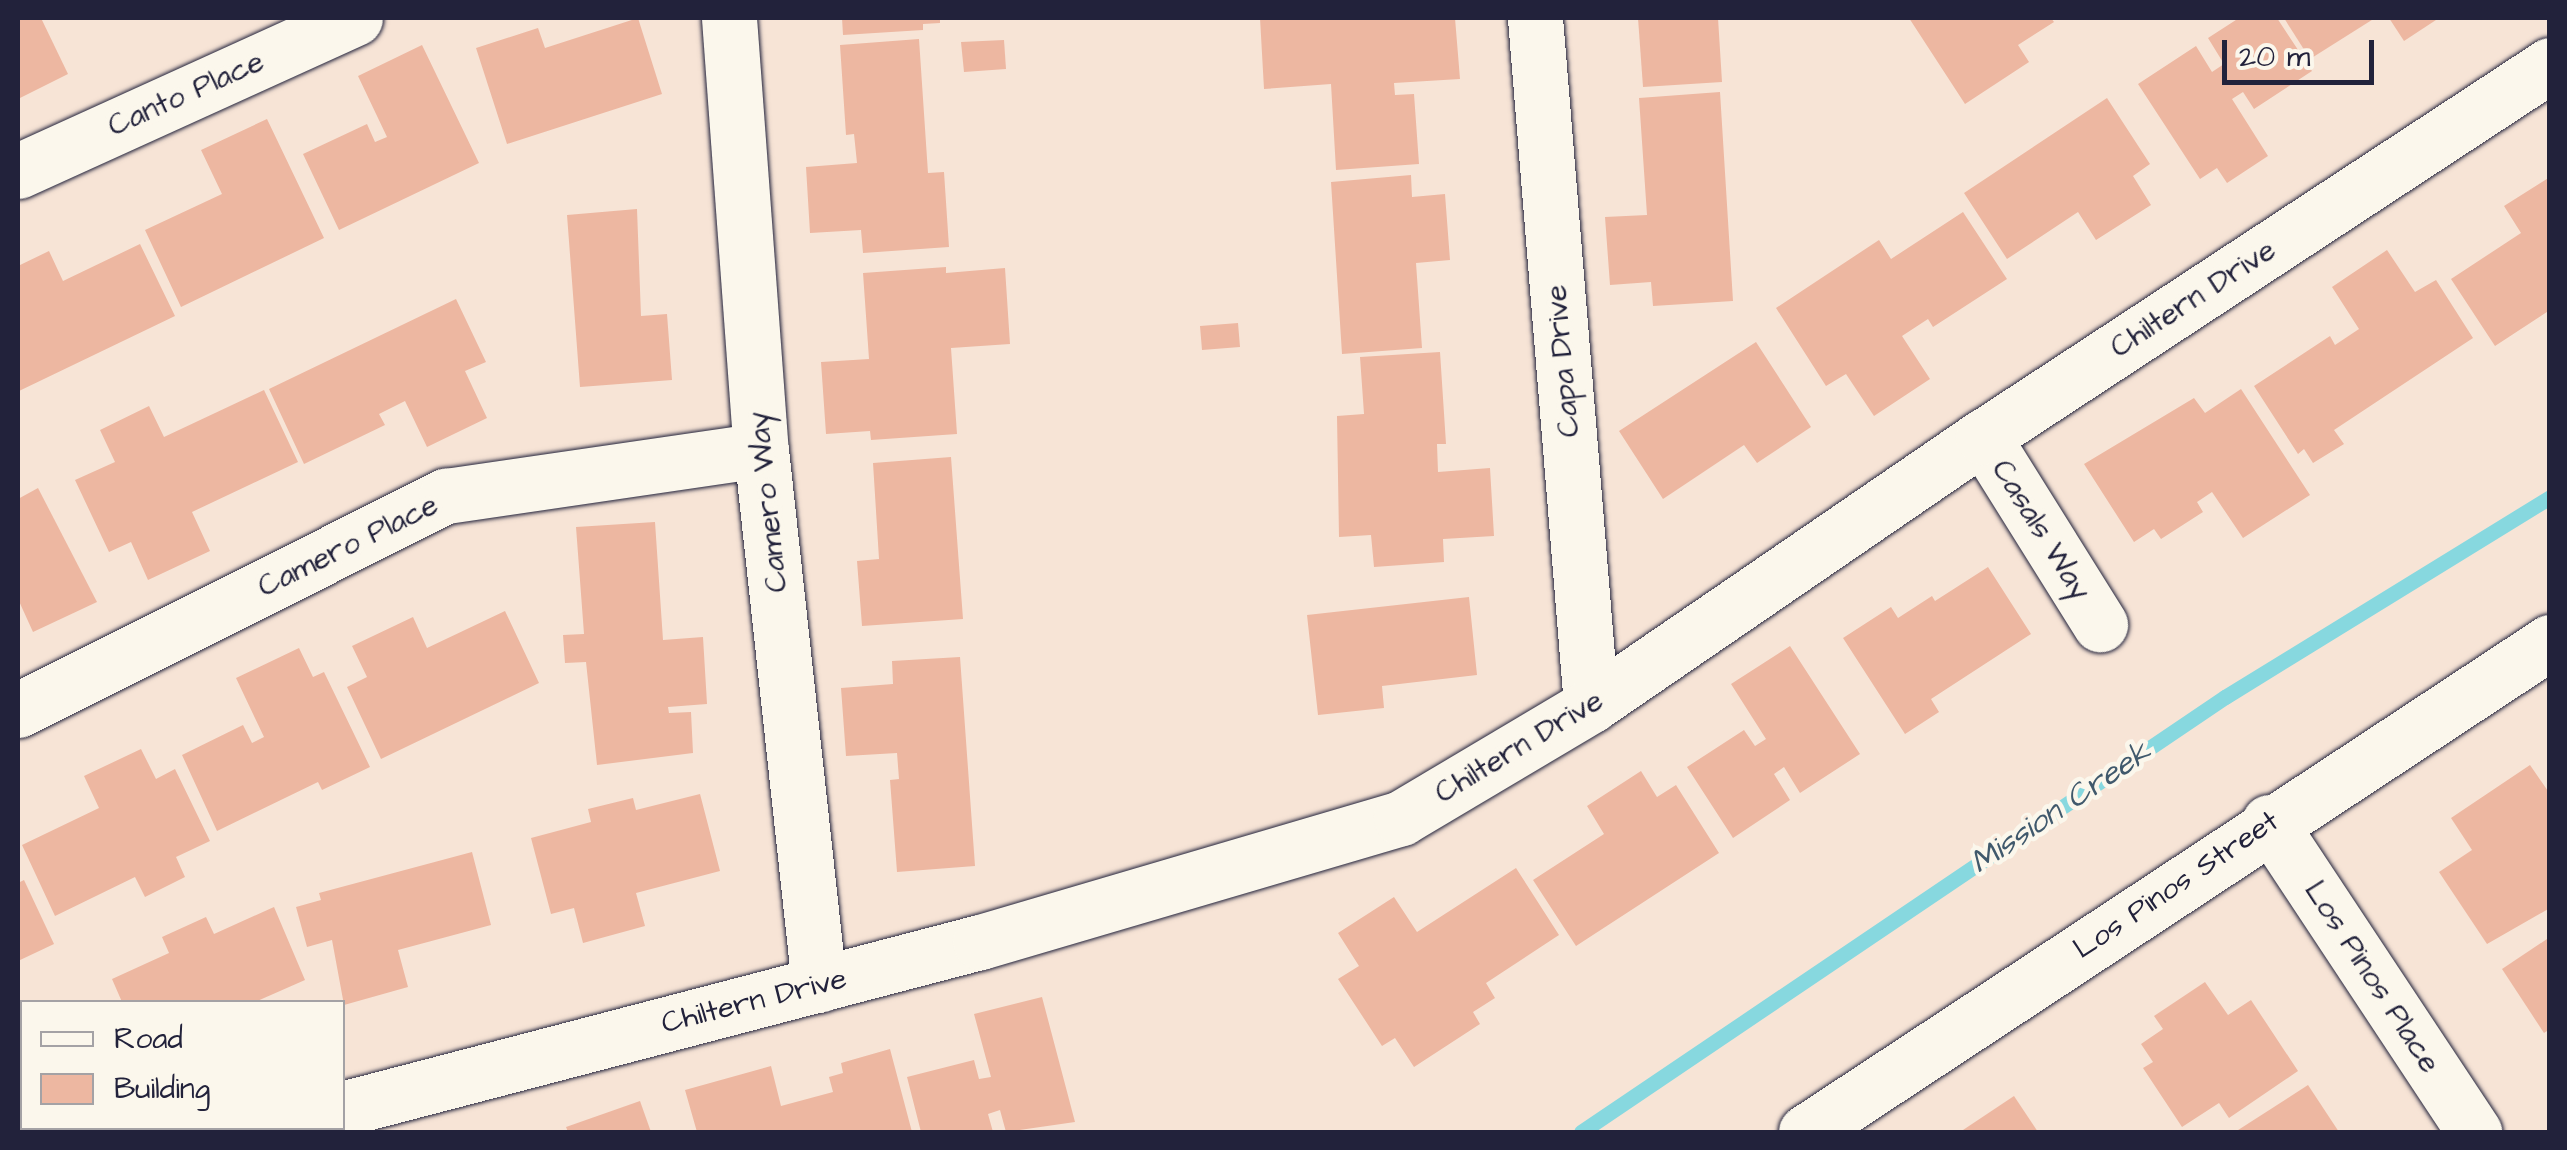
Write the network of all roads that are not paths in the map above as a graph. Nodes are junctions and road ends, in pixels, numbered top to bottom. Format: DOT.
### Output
graph roads {
  1 [pos="355,18"];
  2 [pos="729,18"];
  3 [pos="1535,18"];
  4 [pos="2550,65"];
  5 [pos="18,171"];
  6 [pos="1983,437"];
  7 [pos="761,450"];
  8 [pos="2100,624"];
  9 [pos="2550,642"];
  10 [pos="1591,705"];
  11 [pos="18,710"];
  12 [pos="2269,822"];
  13 [pos="819,985"];
  14 [pos="369,1113"];
  15 [pos="1806,1132"];
  16 [pos="2474,1132"];
  1 -- 5 [label="street, Canto Place"];
  2 -- 7 [label="street, Camero Way"];
  3 -- 10 [label="street, Capa Drive"];
  4 -- 6 [label="street, Chiltern Drive"];
  6 -- 8 [label="street, Casals Way"];
  6 -- 10 [label="street, Chiltern Drive"];
  7 -- 11 [label="street, Camero Place"];
  7 -- 13 [label="street, Camero Way"];
  9 -- 12 [label="street, Los Pinos Street"];
  10 -- 13 [label="street, Chiltern Drive"];
  12 -- 15 [label="street, Los Pinos Street"];
  12 -- 16 [label="street, Los Pinos Place"];
  13 -- 14 [label="street, Chiltern Drive"];
}
